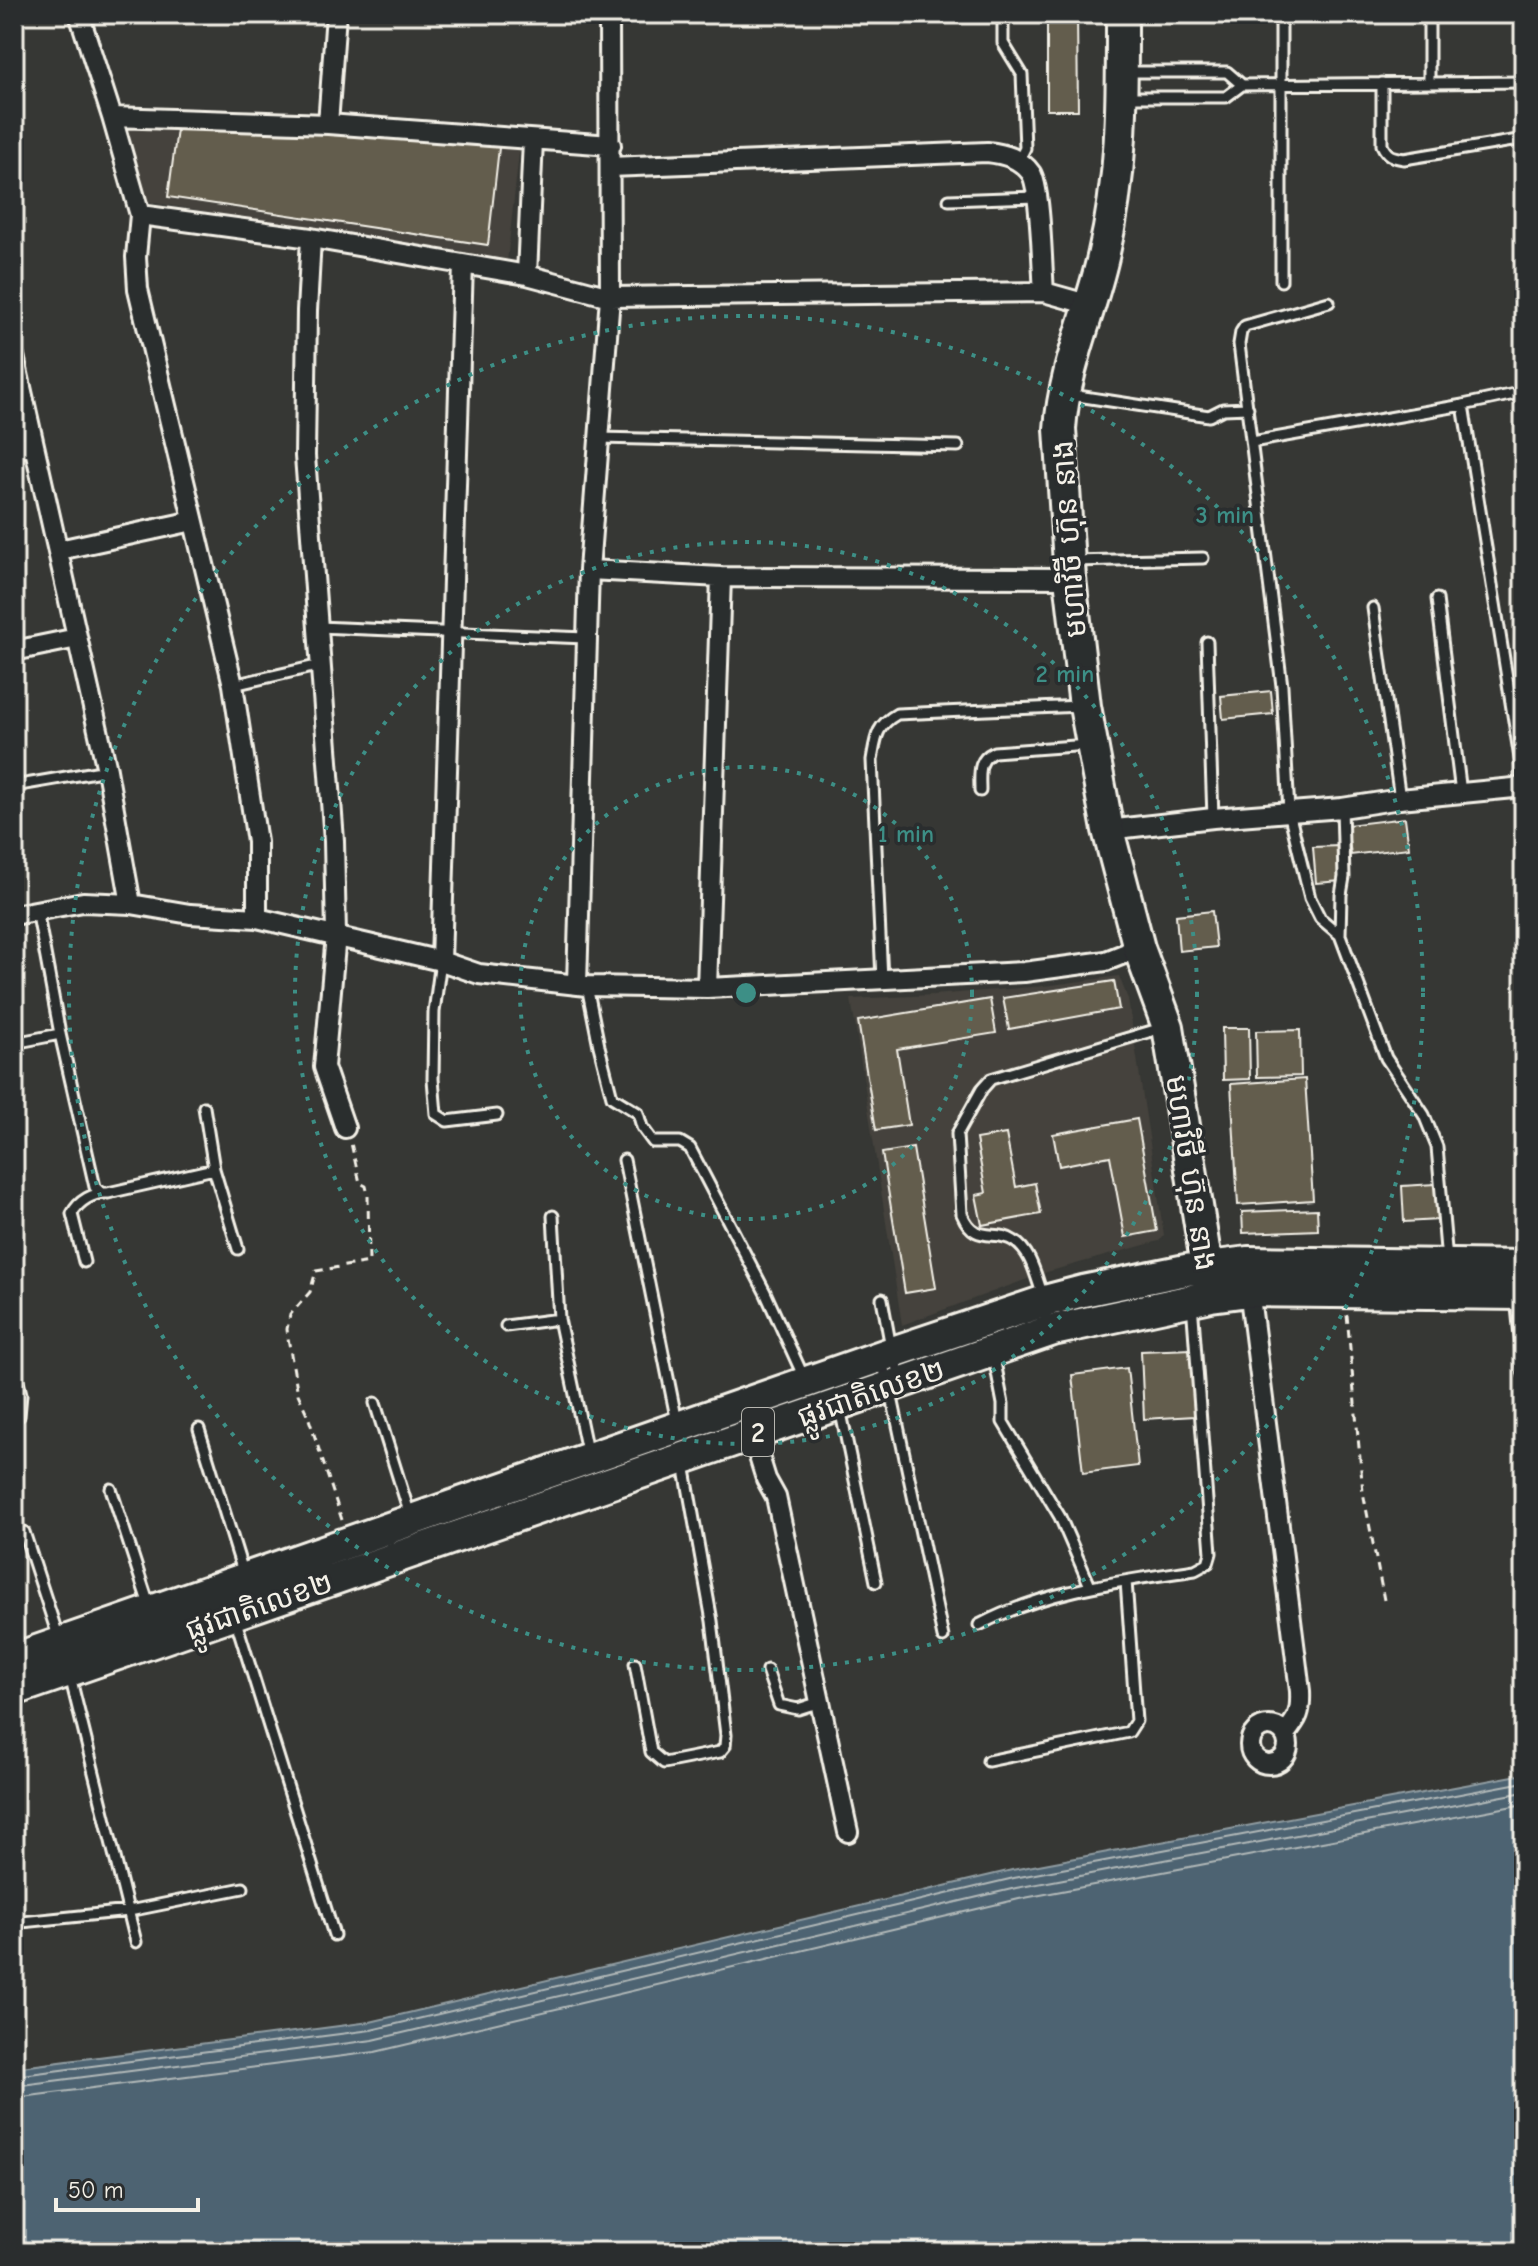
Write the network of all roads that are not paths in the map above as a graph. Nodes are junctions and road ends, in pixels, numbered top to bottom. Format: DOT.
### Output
graph roads {
  1 [pos="79,14"];
  2 [pos="336,14"];
  3 [pos="609,14"];
  4 [pos="1003,14"];
  5 [pos="1122,14"];
  6 [pos="1281,14"];
  7 [pos="1429,14"];
  8 [pos="1524,82"];
  9 [pos="1382,83"];
  10 [pos="1429,83"];
  11 [pos="1281,84"];
  12 [pos="1122,85"];
  13 [pos="1242,85"];
  14 [pos="112,117"];
  15 [pos="328,124"];
  16 [pos="1524,139"];
  17 [pos="533,140"];
  18 [pos="611,145"];
  19 [pos="1019,160"];
  20 [pos="610,167"];
  21 [pos="1037,197"];
  22 [pos="949,200"];
  23 [pos="140,215"];
  24 [pos="311,238"];
  25 [pos="463,264"];
  26 [pos="527,275"];
  27 [pos="1281,281"];
  28 [pos="1044,292"];
  29 [pos="610,297"];
  30 [pos="1329,302"];
  31 [pos="1090,305"];
  32 [pos="14,356"];
  33 [pos="1524,392"];
  34 [pos="1065,394"];
  35 [pos="1463,405"];
  36 [pos="1248,408"];
  37 [pos="599,438"];
  38 [pos="1252,442"];
  39 [pos="958,446"];
  40 [pos="14,447"];
  41 [pos="34,447"];
  42 [pos="193,521"];
  43 [pos="59,550"];
  44 [pos="1203,558"];
  45 [pos="589,570"];
  46 [pos="1069,570"];
  47 [pos="721,577"];
  48 [pos="1437,599"];
  49 [pos="1373,608"];
  50 [pos="317,627"];
  51 [pos="450,634"];
  52 [pos="77,638"];
  53 [pos="586,638"];
  54 [pos="1207,642"];
  55 [pos="14,651"];
  56 [pos="321,665"];
  57 [pos="233,685"];
  58 [pos="1085,706"];
  59 [pos="1092,744"];
  60 [pos="107,770"];
  61 [pos="1524,785"];
  62 [pos="14,786"];
  63 [pos="980,791"];
  64 [pos="1461,793"];
  65 [pos="1400,799"];
  66 [pos="1342,808"];
  67 [pos="1289,812"];
  68 [pos="1213,818"];
  69 [pos="1108,830"];
  70 [pos="131,904"];
  71 [pos="37,910"];
  72 [pos="14,915"];
  73 [pos="257,918"];
  74 [pos="336,935"];
  75 [pos="1340,935"];
  76 [pos="1139,948"];
  77 [pos="441,961"];
  78 [pos="882,980"];
  79 [pos="582,985"];
  80 [pos="707,988"];
  81 [pos="1168,1027"];
  82 [pos="60,1034"];
  83 [pos="14,1043"];
  84 [pos="204,1107"];
  85 [pos="497,1115"];
  86 [pos="345,1128"];
  87 [pos="624,1160"];
  88 [pos="214,1169"];
  89 [pos="101,1193"];
  90 [pos="553,1216"];
  91 [pos="238,1249"];
  92 [pos="84,1262"];
  93 [pos="1448,1265"];
  94 [pos="1248,1277"];
  95 [pos="1520,1280"];
  96 [pos="1199,1283"];
  97 [pos="882,1299"];
  98 [pos="1045,1301"];
  99 [pos="559,1319"];
  100 [pos="506,1326"];
  101 [pos="1053,1330"];
  102 [pos="990,1335"];
  103 [pos="1522,1335"];
  104 [pos="887,1355"];
  105 [pos="14,1365"];
  106 [pos="1524,1374"];
  107 [pos="806,1383"];
  108 [pos="895,1384"];
  109 [pos="375,1403"];
  110 [pos="839,1404"];
  111 [pos="19,1416"];
  112 [pos="678,1427"];
  113 [pos="199,1429"];
  114 [pos="752,1434"];
  115 [pos="683,1457"];
  116 [pos="589,1459"];
  117 [pos="510,1486"];
  118 [pos="111,1489"];
  119 [pos="519,1516"];
  120 [pos="412,1521"];
  121 [pos="24,1532"];
  122 [pos="302,1575"];
  123 [pos="245,1579"];
  124 [pos="1126,1581"];
  125 [pos="876,1582"];
  126 [pos="1090,1586"];
  127 [pos="151,1611"];
  128 [pos="234,1615"];
  129 [pos="979,1625"];
  130 [pos="943,1637"];
  131 [pos="65,1657"];
  132 [pos="14,1659"];
  133 [pos="635,1664"];
  134 [pos="767,1670"];
  135 [pos="14,1690"];
  136 [pos="820,1702"];
  137 [pos="1285,1734"];
  138 [pos="988,1761"];
  139 [pos="848,1832"];
  140 [pos="243,1888"];
  141 [pos="129,1911"];
  142 [pos="14,1919"];
  143 [pos="334,1935"];
  144 [pos="136,1942"];
  1 -- 14 [label="street"];
  2 -- 15 [label="street"];
  3 -- 18 [label="street"];
  4 -- 19 [label="lane"];
  5 -- 12 [label="main road, មហាវិថី ហ៊ុន នាង"];
  6 -- 11 [label="lane"];
  7 -- 10 [label="lane"];
  8 -- 10 [label="lane"];
  9 -- 10 [label="lane"];
  9 -- 11 [label="lane"];
  9 -- 16 [label="lane"];
  11 -- 13 [label="lane"];
  11 -- 27 [label="lane"];
  12 -- 13 [label="lane"];
  12 -- 13 [label="lane"];
  12 -- 31 [label="main road, មហាវិថី ហ៊ុន នាង"];
  14 -- 15 [label="street"];
  14 -- 23 [label="street"];
  15 -- 17 [label="street"];
  17 -- 18 [label="street"];
  17 -- 26 [label="street"];
  18 -- 20 [label="street"];
  19 -- 20 [label="street"];
  19 -- 21 [label="street"];
  20 -- 29 [label="street"];
  21 -- 22 [label="lane"];
  21 -- 28 [label="street"];
  23 -- 24 [label="street"];
  23 -- 42 [label="street"];
  24 -- 25 [label="street"];
  24 -- 50 [label="street"];
  25 -- 26 [label="street"];
  25 -- 51 [label="street"];
  26 -- 29 [label="street"];
  28 -- 29 [label="street"];
  28 -- 31 [label="street"];
  29 -- 37 [label="street"];
  30 -- 36 [label="lane"];
  31 -- 34 [label="main road, មហាវិថី ហ៊ុន នាង"];
  32 -- 41 [label="street"];
  33 -- 35 [label="lane"];
  34 -- 36 [label="lane"];
  34 -- 46 [label="main road, មហាវិថី ហ៊ុន នាង"];
  35 -- 38 [label="lane"];
  35 -- 61 [label="lane"];
  36 -- 38 [label="lane"];
  37 -- 39 [label="lane"];
  37 -- 45 [label="street"];
  38 -- 67 [label="lane"];
  40 -- 41 [label="street"];
  41 -- 43 [label="street"];
  42 -- 43 [label="street"];
  42 -- 57 [label="street"];
  43 -- 52 [label="street"];
  44 -- 46 [label="lane"];
  45 -- 47 [label="street"];
  45 -- 53 [label="street"];
  46 -- 47 [label="street"];
  46 -- 58 [label="main road, មហាវិថី ហ៊ុន នាង"];
  47 -- 80 [label="street"];
  48 -- 64 [label="lane"];
  49 -- 65 [label="lane"];
  50 -- 51 [label="lane"];
  50 -- 56 [label="street"];
  51 -- 53 [label="lane"];
  51 -- 77 [label="street"];
  52 -- 55 [label="street"];
  52 -- 60 [label="street"];
  53 -- 79 [label="street"];
  54 -- 68 [label="lane"];
  56 -- 57 [label="lane"];
  56 -- 74 [label="street"];
  57 -- 73 [label="street"];
  58 -- 59 [label="main road, មហាវិថី ហ៊ុន នាង"];
  58 -- 78 [label="lane"];
  59 -- 63 [label="lane"];
  59 -- 69 [label="main road, មហាវិថី ហ៊ុន នាង"];
  60 -- 62 [label="lane"];
  60 -- 70 [label="street"];
  61 -- 64 [label="street"];
  64 -- 65 [label="street"];
  65 -- 66 [label="street"];
  66 -- 67 [label="street"];
  66 -- 75 [label="lane"];
  67 -- 68 [label="street"];
  67 -- 75 [label="lane"];
  68 -- 69 [label="street"];
  69 -- 76 [label="main road, មហាវិថី ហ៊ុន នាង"];
  70 -- 71 [label="street"];
  70 -- 73 [label="street"];
  71 -- 72 [label="street"];
  71 -- 82 [label="lane"];
  73 -- 74 [label="street"];
  74 -- 77 [label="street"];
  74 -- 86 [label="street"];
  75 -- 93 [label="lane"];
  76 -- 78 [label="street"];
  76 -- 81 [label="main road, មហាវិថី ហ៊ុន នាង"];
  77 -- 79 [label="street"];
  77 -- 85 [label="lane"];
  78 -- 80 [label="street"];
  79 -- 80 [label="street"];
  79 -- 107 [label="lane"];
  81 -- 96 [label="main road, មហាវិថី ហ៊ុន នាង"];
  81 -- 98 [label="lane"];
  82 -- 83 [label="lane"];
  82 -- 89 [label="lane"];
  84 -- 88 [label="lane"];
  87 -- 112 [label="lane"];
  88 -- 89 [label="lane"];
  88 -- 91 [label="lane"];
  89 -- 92 [label="lane"];
  90 -- 99 [label="lane"];
  93 -- 94 [label="main road, ផ្លូវជាតិលេខ២ / 2"];
  93 -- 95 [label="main road, ផ្លូវជាតិលេខ២ / 2"];
  94 -- 95 [label="main road, ផ្លូវជាតិលេខ២ / 2"];
  94 -- 96 [label="main road, ផ្លូវជាតិលេខ២ / 2"];
  94 -- 137 [label="street"];
  95 -- 103 [label="lane"];
  96 -- 98 [label="main road, ផ្លូវជាតិលេខ២ / 2"];
  96 -- 101 [label="main road, ផ្លូវជាតិលេខ២ / 2"];
  96 -- 124 [label="lane"];
  97 -- 104 [label="lane"];
  98 -- 101 [label="lane"];
  98 -- 102 [label="main road, ផ្លូវជាតិលេខ២ / 2"];
  99 -- 100 [label="lane"];
  99 -- 116 [label="lane"];
  101 -- 102 [label="main road, ផ្លូវជាតិលេខ២ / 2"];
  102 -- 104 [label="main road, ផ្លូវជាតិលេខ២ / 2"];
  102 -- 108 [label="main road, ផ្លូវជាតិលេខ២ / 2"];
  102 -- 126 [label="lane"];
  103 -- 106 [label="lane"];
  104 -- 107 [label="main road, ផ្លូវជាតិលេខ២ / 2"];
  104 -- 108 [label="lane"];
  105 -- 111 [label="lane"];
  107 -- 112 [label="main road, ផ្លូវជាតិលេខ២ / 2"];
  108 -- 110 [label="main road, ផ្លូវជាតិលេខ២ / 2"];
  108 -- 130 [label="lane"];
  109 -- 120 [label="lane"];
  110 -- 114 [label="main road, ផ្លូវជាតិលេខ២ / 2"];
  110 -- 125 [label="lane"];
  112 -- 115 [label="lane"];
  112 -- 116 [label="main road, ផ្លូវជាតិលេខ២ / 2"];
  113 -- 123 [label="lane"];
  114 -- 115 [label="main road, ផ្លូវជាតិលេខ២ / 2"];
  114 -- 136 [label="street"];
  115 -- 119 [label="main road, ផ្លូវជាតិលេខ២ / 2"];
  115 -- 133 [label="lane"];
  116 -- 117 [label="main road, ផ្លូវជាតិលេខ២ / 2"];
  117 -- 119 [label="main road"];
  117 -- 120 [label="main road, ផ្លូវជាតិលេខ២ / 2"];
  118 -- 127 [label="lane"];
  119 -- 122 [label="main road, ផ្លូវជាតិលេខ២ / 2"];
  120 -- 122 [label="main road, ផ្លូវជាតិលេខ២ / 2"];
  121 -- 131 [label="lane"];
  122 -- 123 [label="main road, ផ្លូវជាតិលេខ២ / 2"];
  122 -- 128 [label="main road, ផ្លូវជាតិលេខ២ / 2"];
  123 -- 127 [label="main road, ផ្លូវជាតិលេខ២ / 2"];
  124 -- 126 [label="lane"];
  124 -- 138 [label="lane"];
  126 -- 129 [label="lane"];
  127 -- 131 [label="main road, ផ្លូវជាតិលេខ២ / 2"];
  128 -- 131 [label="main road, ផ្លូវជាតិលេខ២ / 2"];
  128 -- 143 [label="lane"];
  131 -- 132 [label="main road, ផ្លូវជាតិលេខ២ / 2"];
  131 -- 135 [label="main road, ផ្លូវជាតិលេខ២ / 2"];
  131 -- 141 [label="lane"];
  134 -- 136 [label="lane"];
  136 -- 139 [label="street"];
  140 -- 141 [label="lane"];
  141 -- 142 [label="lane"];
  141 -- 144 [label="lane"];
}
